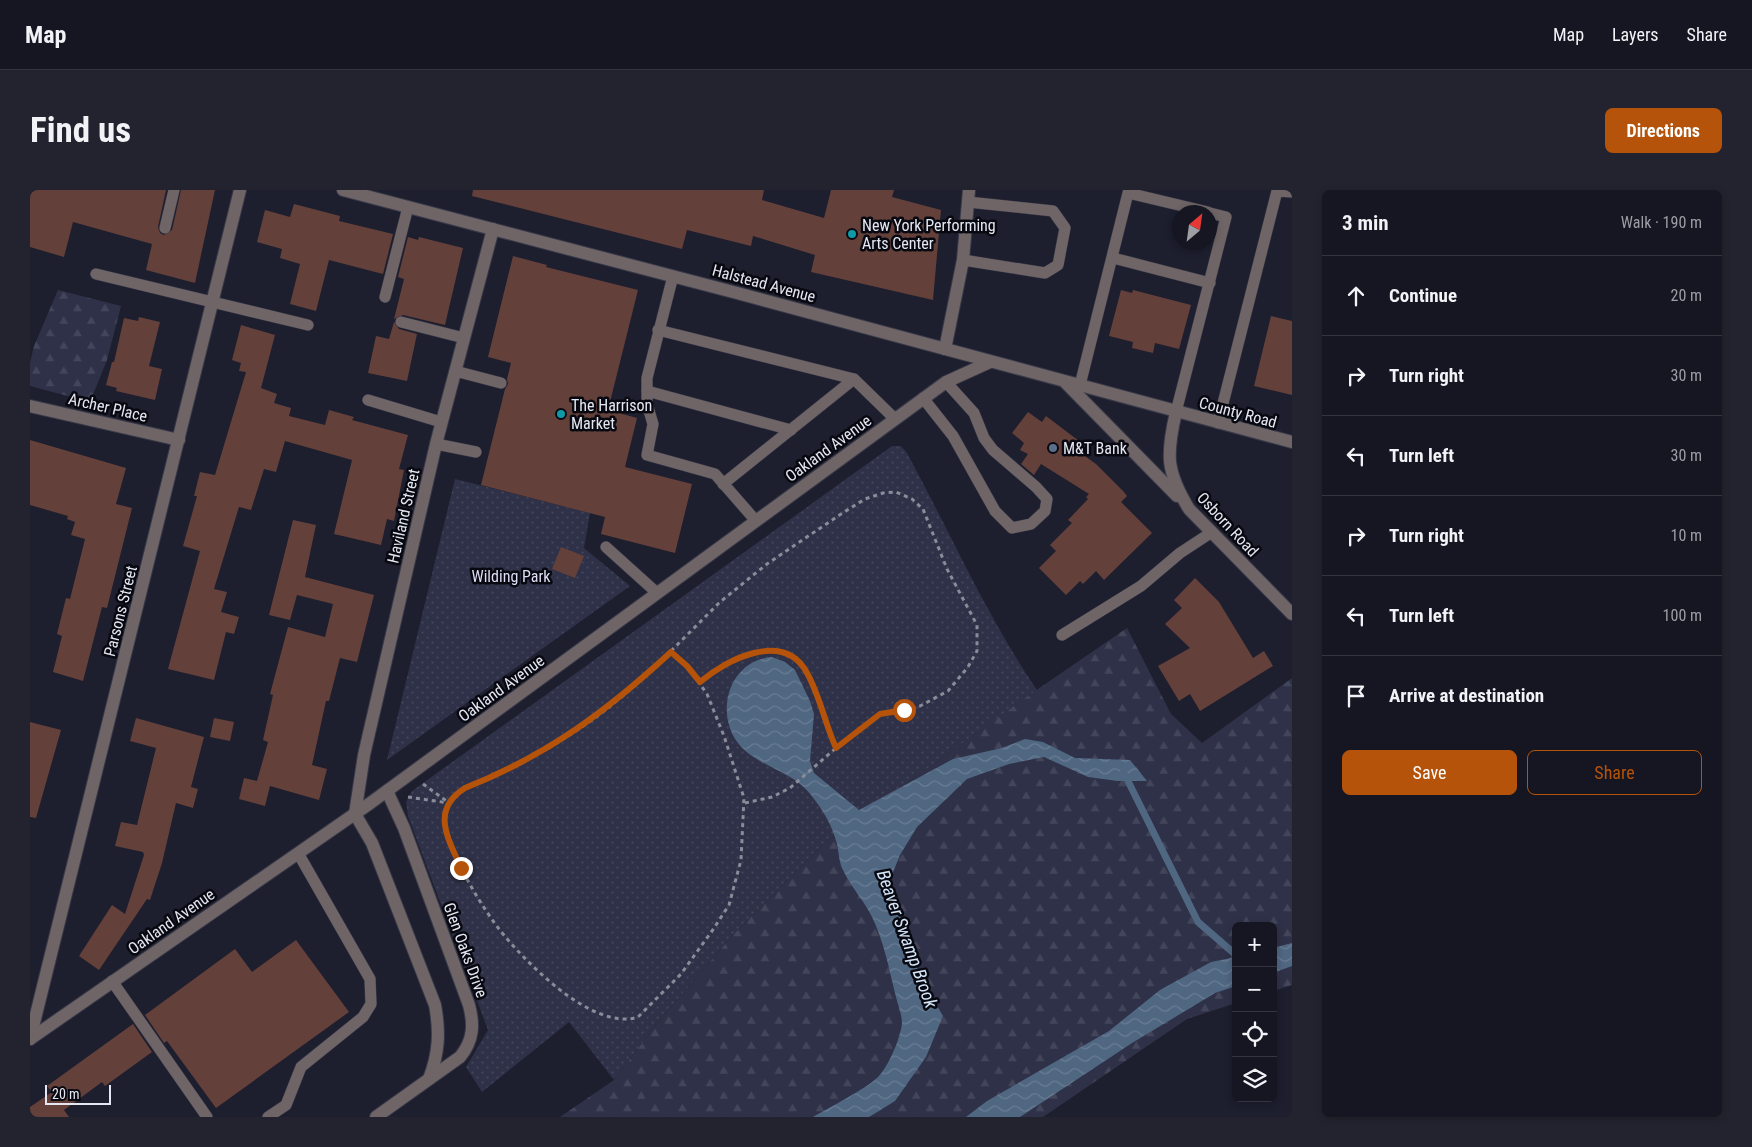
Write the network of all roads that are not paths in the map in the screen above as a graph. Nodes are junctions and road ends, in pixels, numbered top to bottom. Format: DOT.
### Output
graph roads {
  1 [pos="174,190"];
  2 [pos="240,190"];
  3 [pos="343,190"];
  4 [pos="1128,192"];
  5 [pos="1292,192"];
  6 [pos="969,196"];
  7 [pos="1178,205"];
  8 [pos="408,207"];
  9 [pos="1217,215"];
  10 [pos="165,228"];
  11 [pos="492,229"];
  12 [pos="1112,258"];
  13 [pos="963,260"];
  14 [pos="96,274"];
  15 [pos="673,276"];
  16 [pos="1210,283"];
  17 [pos="385,297"];
  18 [pos="214,302"];
  19 [pos="401,322"];
  20 [pos="308,325"];
  21 [pos="658,330"];
  22 [pos="464,338"];
  23 [pos="945,349"];
  24 [pos="990,362"];
  25 [pos="455,371"];
  26 [pos="854,380"];
  27 [pos="1063,380"];
  28 [pos="946,382"];
  29 [pos="501,383"];
  30 [pos="1080,385"];
  31 [pos="647,391"];
  32 [pos="923,398"];
  33 [pos="368,400"];
  34 [pos="30,406"];
  35 [pos="1176,412"];
  36 [pos="895,419"];
  37 [pos="442,422"];
  38 [pos="1218,423"];
  39 [pos="791,430"];
  40 [pos="179,440"];
  41 [pos="1292,442"];
  42 [pos="436,444"];
  43 [pos="476,452"];
  44 [pos="723,484"];
  45 [pos="1190,509"];
  46 [pos="756,521"];
  47 [pos="1212,532"];
  48 [pos="606,547"];
  49 [pos="657,593"];
  50 [pos="1292,614"];
  51 [pos="1062,635"];
  52 [pos="387,791"];
  53 [pos="355,814"];
  54 [pos="298,853"];
  55 [pos="112,981"];
  56 [pos="30,1039"];
  57 [pos="428,1079"];
  58 [pos="207,1117"];
  59 [pos="268,1117"];
  60 [pos="376,1117"];
  1 -- 10 [label="lane"];
  2 -- 18 [label="street, Parsons Street"];
  3 -- 8 [label="street, Halstead Avenue"];
  4 -- 7 [label="lane"];
  4 -- 12 [label="lane"];
  5 -- 38 [label="lane"];
  6 -- 13 [label="street"];
  6 -- 13 [label="lane"];
  8 -- 11 [label="street, Halstead Avenue"];
  8 -- 17 [label="lane"];
  9 -- 16 [label="lane"];
  11 -- 15 [label="street, Halstead Avenue"];
  11 -- 22 [label="street, Haviland Street"];
  12 -- 16 [label="lane"];
  12 -- 30 [label="lane"];
  13 -- 23 [label="street"];
  14 -- 18 [label="lane"];
  15 -- 21 [label="lane"];
  15 -- 23 [label="street, Halstead Avenue"];
  16 -- 35 [label="lane"];
  18 -- 20 [label="lane"];
  18 -- 40 [label="street, Parsons Street"];
  19 -- 22 [label="lane"];
  21 -- 26 [label="lane"];
  21 -- 31 [label="lane"];
  22 -- 25 [label="street, Haviland Street"];
  23 -- 24 [label="street, Halstead Avenue"];
  24 -- 27 [label="street, Halstead Avenue"];
  24 -- 28 [label="street, Oakland Avenue"];
  25 -- 29 [label="lane"];
  25 -- 37 [label="street, Haviland Street"];
  26 -- 36 [label="lane"];
  26 -- 39 [label="lane"];
  27 -- 30 [label="street, Halstead Avenue"];
  27 -- 45 [label="street"];
  28 -- 32 [label="street, Oakland Avenue"];
  28 -- 32 [label="lane"];
  30 -- 35 [label="street, Halstead Avenue"];
  31 -- 39 [label="lane"];
  31 -- 44 [label="lane"];
  32 -- 36 [label="street, Oakland Avenue"];
  33 -- 37 [label="lane"];
  34 -- 40 [label="street, Archer Place"];
  35 -- 38 [label="street, County Road"];
  35 -- 45 [label="street, Osborn Road"];
  36 -- 46 [label="street, Oakland Avenue"];
  37 -- 42 [label="street, Haviland Street"];
  38 -- 41 [label="street, County Road"];
  39 -- 44 [label="lane"];
  40 -- 56 [label="street, Parsons Street"];
  42 -- 43 [label="lane"];
  42 -- 53 [label="street, Haviland Street"];
  44 -- 46 [label="lane"];
  45 -- 47 [label="street, Osborn Road"];
  46 -- 49 [label="street, Oakland Avenue"];
  47 -- 50 [label="street, Osborn Road"];
  47 -- 51 [label="lane"];
  48 -- 49 [label="lane"];
  49 -- 52 [label="street, Oakland Avenue"];
  52 -- 53 [label="street, Oakland Avenue"];
  52 -- 57 [label="street, Glen Oaks Drive"];
  53 -- 54 [label="street, Oakland Avenue"];
  53 -- 57 [label="street"];
  54 -- 55 [label="street, Oakland Avenue"];
  54 -- 59 [label="lane"];
  55 -- 56 [label="street, Oakland Avenue"];
  55 -- 58 [label="lane"];
  57 -- 60 [label="street, Glen Oaks Drive"];
}
